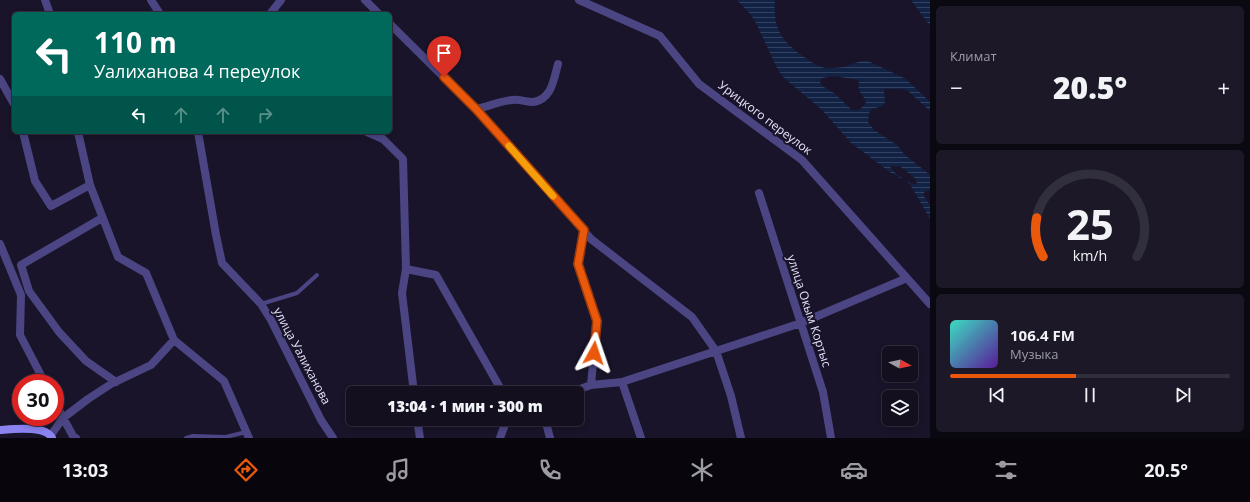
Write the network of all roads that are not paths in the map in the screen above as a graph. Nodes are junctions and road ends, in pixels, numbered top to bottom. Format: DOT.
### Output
graph roads {
  1 [pos="45,0"];
  2 [pos="151,0"];
  3 [pos="281,0"];
  4 [pos="365,0"];
  5 [pos="579,0"];
  6 [pos="49,12"];
  7 [pos="159,12"];
  8 [pos="272,12"];
  9 [pos="377,12"];
  10 [pos="392,26"];
  11 [pos="558,64"];
  12 [pos="0,79"];
  13 [pos="12,100"];
  14 [pos="476,109"];
  15 [pos="23,134"];
  16 [pos="78,134"];
  17 [pos="198,134"];
  18 [pos="372,134"];
  19 [pos="90,186"];
  20 [pos="759,193"];
  21 [pos="102,218"];
  22 [pos="584,230"];
  23 [pos="0,244"];
  24 [pos="406,269"];
  25 [pos="317,275"];
  26 [pos="907,278"];
  27 [pos="261,304"];
  28 [pos="930,304"];
  29 [pos="801,323"];
  30 [pos="174,340"];
  31 [pos="716,351"];
  32 [pos="40,374"];
  33 [pos="116,382"];
  34 [pos="622,382"];
  35 [pos="591,385"];
  36 [pos="413,386"];
  37 [pos="499,386"];
  38 [pos="584,387"];
  39 [pos="64,417"];
  40 [pos="64,421"];
  41 [pos="58,426"];
  42 [pos="418,426"];
  43 [pos="504,426"];
  44 [pos="546,426"];
  45 [pos="0,430"];
  46 [pos="247,435"];
  47 [pos="52,437"];
  48 [pos="76,438"];
  49 [pos="186,438"];
  50 [pos="332,438"];
  51 [pos="420,438"];
  52 [pos="500,438"];
  53 [pos="550,438"];
  54 [pos="640,438"];
  55 [pos="741,438"];
  56 [pos="831,438"];
  1 -- 6 [label="street"];
  2 -- 7 [label="street"];
  3 -- 8 [label="street"];
  4 -- 9 [label="street"];
  5 -- 26 [label="street, Урицкого переулок"];
  10 -- 14 [label="street"];
  11 -- 14 [label="street"];
  12 -- 13 [label="street"];
  14 -- 22 [label="street"];
  15 -- 19 [label="street"];
  16 -- 19 [label="street"];
  17 -- 27 [label="street, улица Уалиханова"];
  18 -- 24 [label="street"];
  19 -- 21 [label="street"];
  20 -- 29 [label="street, улица Окым Кортыс"];
  21 -- 30 [label="street"];
  21 -- 33 [label="street"];
  22 -- 31 [label="street"];
  22 -- 35 [label="street"];
  23 -- 32 [label="street"];
  24 -- 36 [label="street"];
  24 -- 37 [label="street"];
  25 -- 27 [label="lane"];
  26 -- 28 [label="street, Урицкого переулок"];
  26 -- 29 [label="street"];
  27 -- 50 [label="street, улица Уалиханова"];
  29 -- 31 [label="street"];
  29 -- 56 [label="street, улица Окым Кортыс"];
  30 -- 33 [label="street"];
  30 -- 46 [label="street"];
  31 -- 34 [label="street"];
  31 -- 55 [label="street"];
  33 -- 39 [label="street"];
  34 -- 35 [label="street"];
  34 -- 54 [label="street"];
  35 -- 38 [label="street"];
  40 -- 48 [label="street"];
  41 -- 47 [label="street"];
  42 -- 51 [label="street"];
  43 -- 52 [label="street"];
  44 -- 53 [label="street"];
  45 -- 47 [label="street"];
  46 -- 49 [label="lane"];
}
